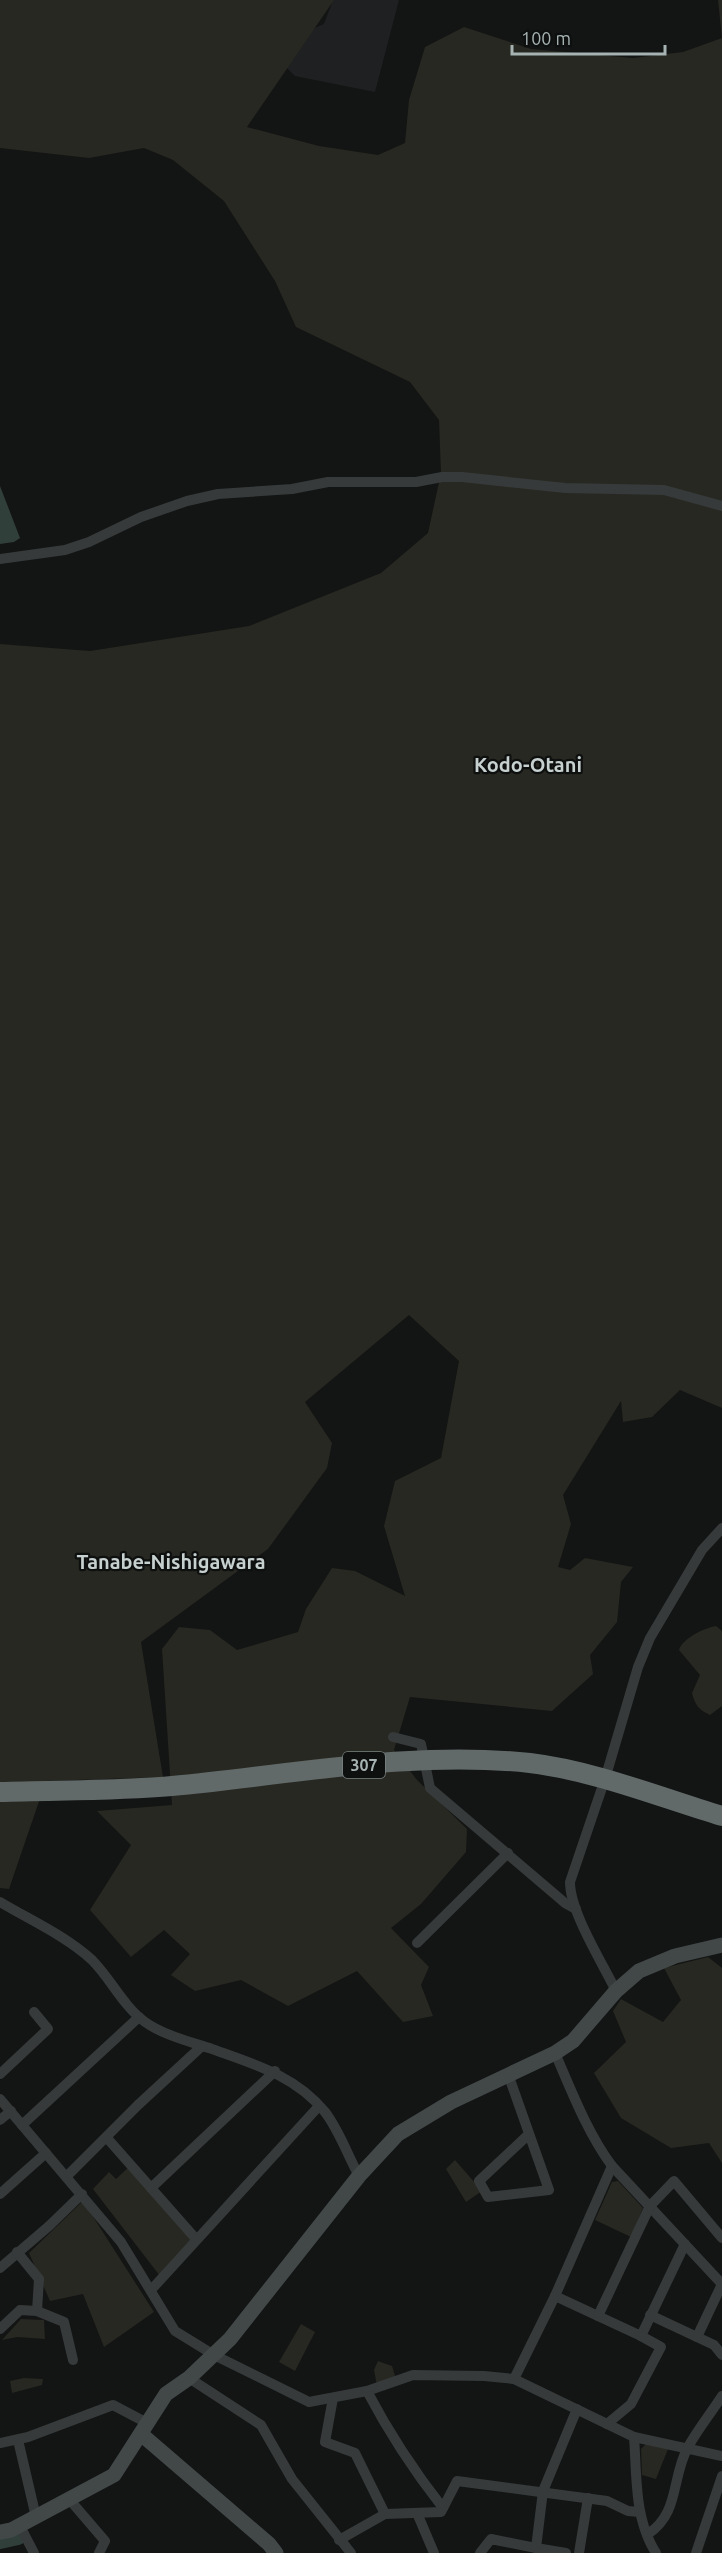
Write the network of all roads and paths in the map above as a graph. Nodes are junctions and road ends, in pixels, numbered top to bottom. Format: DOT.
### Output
graph roads {
  1 [pos="722,506"];
  2 [pos="0,559"];
  3 [pos="722,1528"];
  4 [pos="393,1737"];
  5 [pos="426,1760"];
  6 [pos="605,1779"];
  7 [pos="0,1792"];
  8 [pos="722,1816"];
  9 [pos="508,1853"];
  10 [pos="0,1902"];
  11 [pos="576,1910"];
  12 [pos="417,1943"];
  13 [pos="722,1945"];
  14 [pos="616,1991"];
  15 [pos="34,2012"];
  16 [pos="139,2017"];
  17 [pos="202,2046"];
  18 [pos="555,2053"];
  19 [pos="275,2071"];
  20 [pos="0,2074"];
  21 [pos="508,2074"];
  22 [pos="0,2098"];
  23 [pos="319,2106"];
  24 [pos="11,2111"];
  25 [pos="0,2120"];
  26 [pos="22,2125"];
  27 [pos="529,2134"];
  28 [pos="107,2138"];
  29 [pos="46,2152"];
  30 [pos="612,2166"];
  31 [pos="67,2176"];
  32 [pos="359,2176"];
  33 [pos="151,2188"];
  34 [pos="0,2194"];
  35 [pos="82,2194"];
  36 [pos="650,2206"];
  37 [pos="722,2238"];
  38 [pos="196,2239"];
  39 [pos="685,2244"];
  40 [pos="17,2252"];
  41 [pos="0,2268"];
  42 [pos="722,2284"];
  43 [pos="151,2290"];
  44 [pos="555,2296"];
  45 [pos="37,2311"];
  46 [pos="650,2315"];
  47 [pos="598,2316"];
  48 [pos="0,2329"];
  49 [pos="640,2336"];
  50 [pos="697,2337"];
  51 [pos="214,2355"];
  52 [pos="722,2355"];
  53 [pos="73,2360"];
  54 [pos="189,2378"];
  55 [pos="514,2379"];
  56 [pos="367,2391"];
  57 [pos="722,2396"];
  58 [pos="333,2398"];
  59 [pos="577,2409"];
  60 [pos="608,2424"];
  61 [pos="145,2429"];
  62 [pos="634,2438"];
  63 [pos="18,2439"];
  64 [pos="0,2443"];
  65 [pos="688,2448"];
  66 [pos="722,2456"];
  67 [pos="722,2476"];
  68 [pos="543,2491"];
  69 [pos="588,2498"];
  70 [pos="69,2499"];
  71 [pos="443,2508"];
  72 [pos="640,2512"];
  73 [pos="417,2513"];
  74 [pos="385,2514"];
  75 [pos="36,2517"];
  76 [pos="20,2526"];
  77 [pos="0,2532"];
  78 [pos="648,2534"];
  79 [pos="339,2540"];
  80 [pos="536,2548"];
  81 [pos="34,2553"];
  82 [pos="99,2553"];
  83 [pos="276,2553"];
  84 [pos="351,2553"];
  85 [pos="434,2553"];
  86 [pos="480,2553"];
  87 [pos="566,2553"];
  88 [pos="579,2553"];
  89 [pos="656,2553"];
  90 [pos="696,2553"];
  1 -- 2 [label="street"];
  3 -- 6 [label="street"];
  4 -- 5 [label="street"];
  5 -- 6 [label="highway, 307"];
  5 -- 7 [label="highway, 307"];
  5 -- 9 [label="street"];
  6 -- 8 [label="highway, 307"];
  6 -- 11 [label="street"];
  9 -- 11 [label="street"];
  9 -- 12 [label="street"];
  10 -- 16 [label="street"];
  11 -- 14 [label="street"];
  13 -- 14 [label="street"];
  14 -- 18 [label="street"];
  15 -- 20 [label="street"];
  16 -- 17 [label="street"];
  16 -- 26 [label="street"];
  17 -- 19 [label="street"];
  17 -- 28 [label="street"];
  18 -- 21 [label="street"];
  18 -- 30 [label="street"];
  19 -- 23 [label="street"];
  19 -- 33 [label="street"];
  21 -- 27 [label="street"];
  21 -- 32 [label="street"];
  22 -- 24 [label="street"];
  23 -- 32 [label="street"];
  23 -- 38 [label="street"];
  24 -- 25 [label="street"];
  24 -- 26 [label="street"];
  26 -- 29 [label="street"];
  27 -- 27 [label="street"];
  28 -- 31 [label="street"];
  28 -- 33 [label="street"];
  29 -- 31 [label="street"];
  29 -- 34 [label="street"];
  30 -- 36 [label="street"];
  30 -- 44 [label="street"];
  31 -- 35 [label="street"];
  32 -- 51 [label="street"];
  33 -- 38 [label="street"];
  35 -- 40 [label="street"];
  35 -- 43 [label="street"];
  36 -- 37 [label="street"];
  36 -- 39 [label="street"];
  36 -- 47 [label="street"];
  38 -- 43 [label="street"];
  39 -- 42 [label="street"];
  39 -- 46 [label="street"];
  40 -- 41 [label="street"];
  40 -- 45 [label="street"];
  42 -- 50 [label="street"];
  43 -- 51 [label="street"];
  44 -- 47 [label="street"];
  44 -- 55 [label="street"];
  45 -- 48 [label="street"];
  45 -- 53 [label="street"];
  46 -- 49 [label="street"];
  46 -- 50 [label="street"];
  47 -- 49 [label="street"];
  49 -- 60 [label="street"];
  50 -- 52 [label="street"];
  51 -- 54 [label="street"];
  51 -- 58 [label="street"];
  54 -- 61 [label="street"];
  54 -- 79 [label="street"];
  55 -- 56 [label="street"];
  55 -- 59 [label="street"];
  56 -- 58 [label="street"];
  56 -- 71 [label="street"];
  57 -- 65 [label="street"];
  58 -- 74 [label="street"];
  59 -- 60 [label="street"];
  59 -- 68 [label="street"];
  60 -- 62 [label="street"];
  61 -- 63 [label="street"];
  61 -- 70 [label="street"];
  61 -- 83 [label="street"];
  62 -- 65 [label="street"];
  62 -- 72 [label="street"];
  63 -- 64 [label="street"];
  63 -- 75 [label="street"];
  65 -- 66 [label="street"];
  65 -- 78 [label="street"];
  67 -- 90 [label="street"];
  68 -- 69 [label="street"];
  68 -- 71 [label="street"];
  68 -- 80 [label="street"];
  69 -- 72 [label="street"];
  69 -- 88 [label="street"];
  70 -- 75 [label="street"];
  70 -- 82 [label="street"];
  71 -- 73 [label="street"];
  72 -- 78 [label="street"];
  73 -- 74 [label="street"];
  73 -- 85 [label="street"];
  74 -- 79 [label="street"];
  75 -- 76 [label="street"];
  76 -- 77 [label="street"];
  76 -- 81 [label="street"];
  78 -- 89 [label="street"];
  79 -- 84 [label="street"];
  80 -- 86 [label="street"];
  80 -- 87 [label="street"];
}
